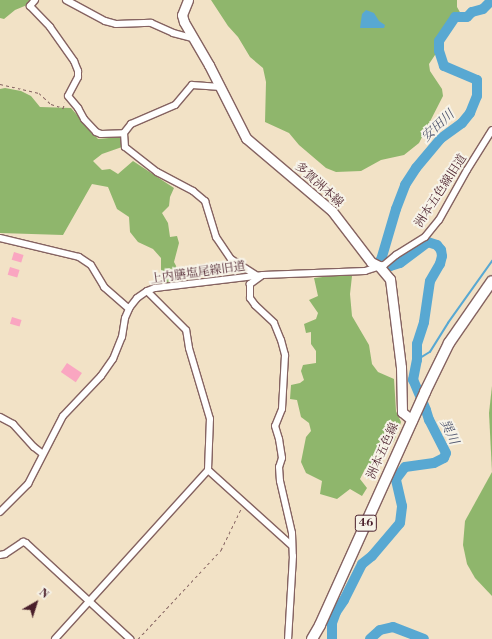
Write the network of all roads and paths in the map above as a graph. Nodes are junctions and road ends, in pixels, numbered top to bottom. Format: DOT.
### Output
graph roads {
  1 [pos="35,0"];
  2 [pos="66,0"];
  3 [pos="188,0"];
  4 [pos="192,38"];
  5 [pos="0,84"];
  6 [pos="221,87"];
  7 [pos="68,96"];
  8 [pos="492,130"];
  9 [pos="124,133"];
  10 [pos="0,238"];
  11 [pos="382,265"];
  12 [pos="260,276"];
  13 [pos="492,281"];
  14 [pos="147,291"];
  15 [pos="129,309"];
  16 [pos="0,417"];
  17 [pos="412,420"];
  18 [pos="43,454"];
  19 [pos="208,470"];
  20 [pos="244,503"];
  21 [pos="0,512"];
  22 [pos="292,545"];
  23 [pos="0,555"];
  24 [pos="87,601"];
  25 [pos="54,639"];
  26 [pos="130,639"];
  27 [pos="138,639"];
  28 [pos="288,639"];
  29 [pos="312,639"];
  1 -- 7 [label="street"];
  2 -- 4 [label="street"];
  3 -- 4 [label="main road, 多賀洲本線"];
  4 -- 6 [label="main road, 多賀洲本線"];
  5 -- 7 [label="path"];
  6 -- 9 [label="street"];
  6 -- 11 [label="main road, 多賀洲本線"];
  7 -- 9 [label="street"];
  8 -- 11 [label="street, 洲本五色線旧道"];
  9 -- 12 [label="street"];
  10 -- 15 [label="street"];
  11 -- 12 [label="street, 上内膳塩尾線旧道"];
  11 -- 17 [label="main road, 多賀洲本線"];
  12 -- 14 [label="street, 上内膳塩尾線旧道"];
  12 -- 22 [label="street"];
  13 -- 17 [label="main road, 洲本五色線 / 46"];
  14 -- 15 [label="street, 上内膳塩尾線旧道"];
  14 -- 19 [label="street"];
  15 -- 18 [label="street, 上内膳塩尾線旧道"];
  16 -- 18 [label="street"];
  17 -- 29 [label="main road, 洲本五色線 / 46"];
  18 -- 21 [label="street, 上内膳塩尾線旧道"];
  19 -- 20 [label="street"];
  19 -- 24 [label="street"];
  20 -- 22 [label="street"];
  20 -- 27 [label="path"];
  22 -- 28 [label="street"];
  23 -- 24 [label="street"];
  24 -- 25 [label="street"];
  24 -- 26 [label="street"];
}
